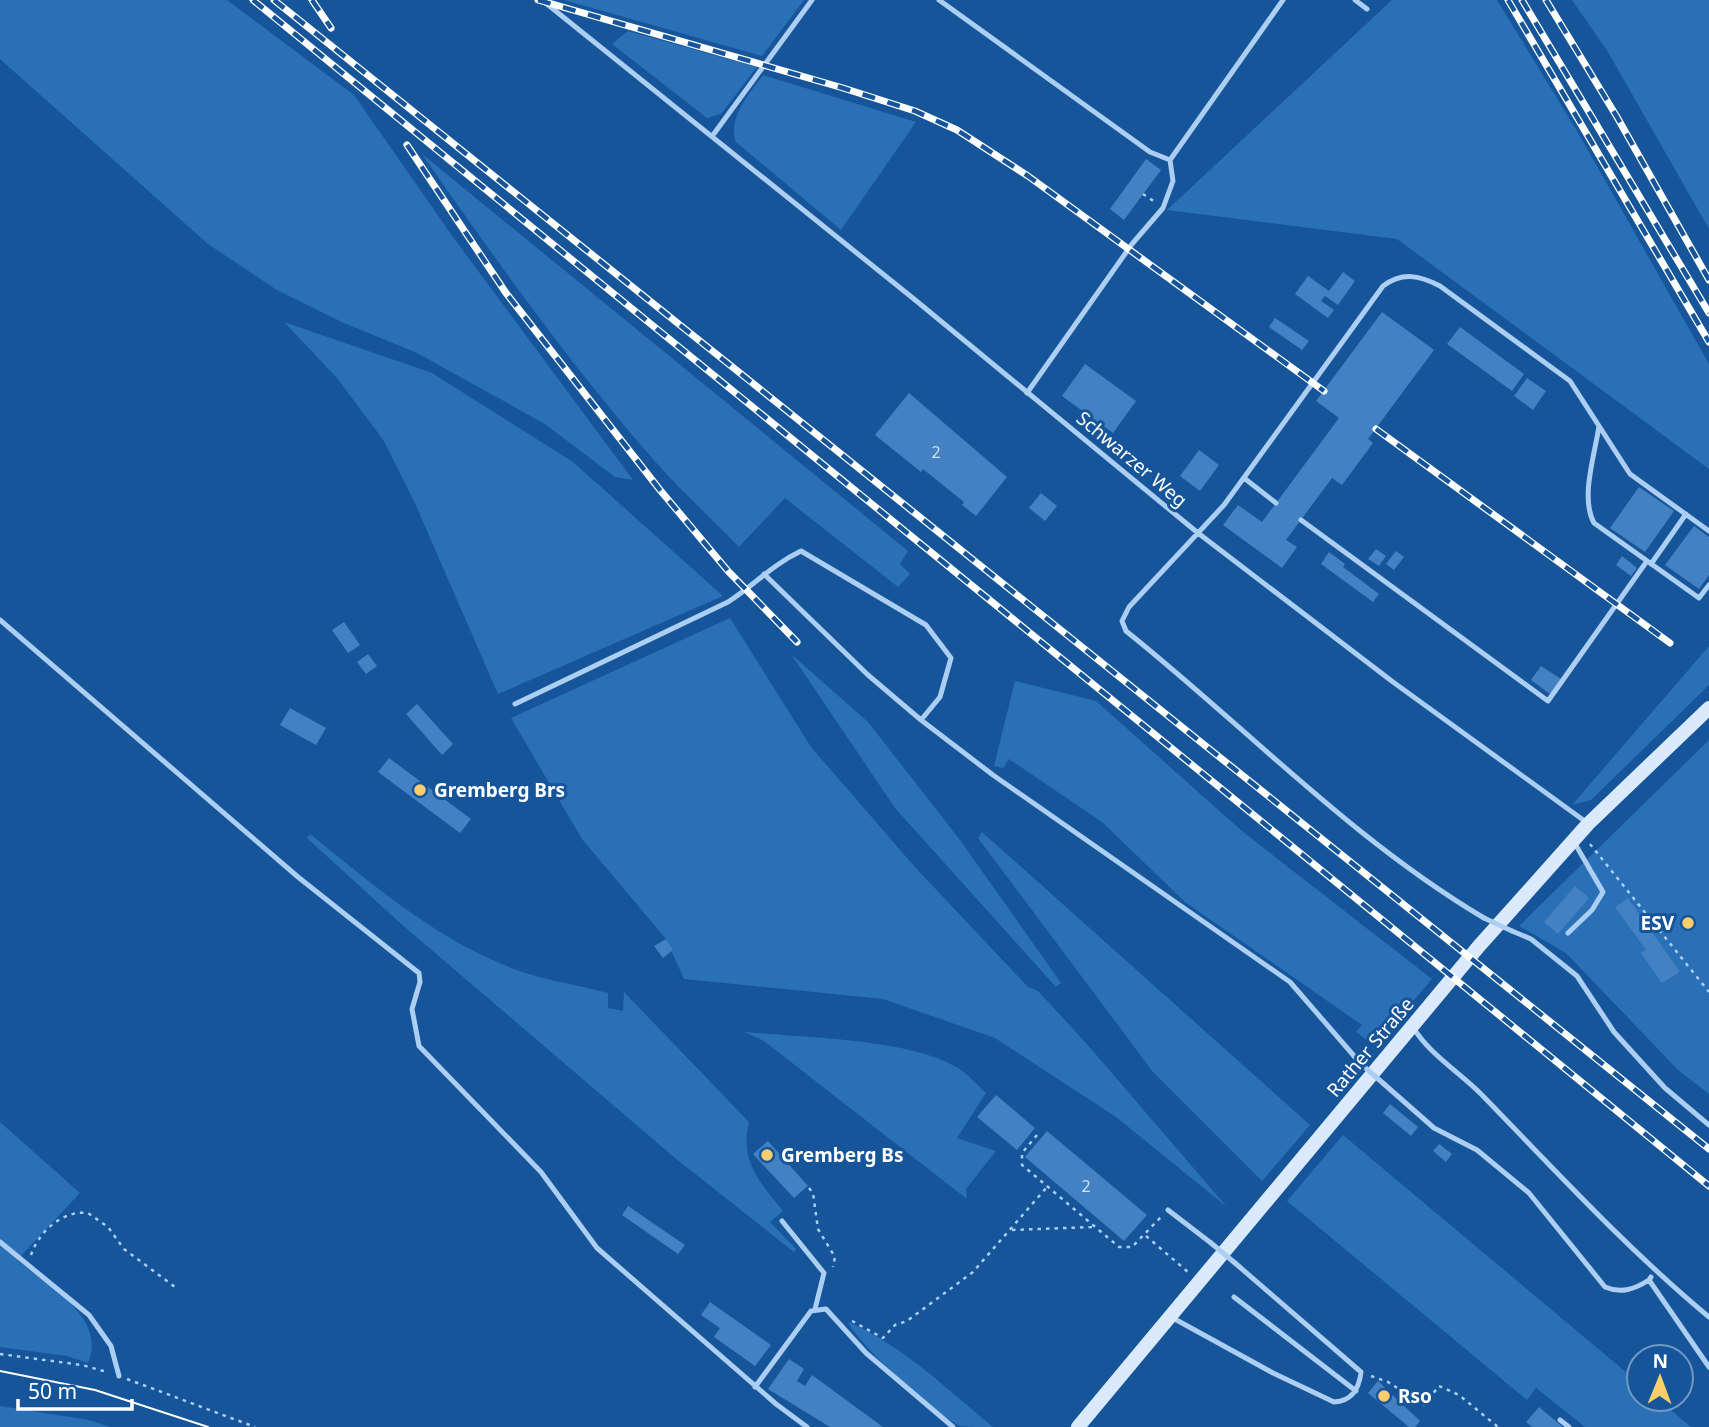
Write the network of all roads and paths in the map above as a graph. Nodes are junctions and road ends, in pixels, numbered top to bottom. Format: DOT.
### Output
graph roads {
  1 [pos="542,0"];
  2 [pos="812,0"];
  3 [pos="939,0"];
  4 [pos="1283,0"];
  5 [pos="1355,0"];
  6 [pos="1367,9"];
  7 [pos="713,135"];
  8 [pos="1170,160"];
  9 [pos="1143,194"];
  10 [pos="1163,208"];
  11 [pos="1027,393"];
  12 [pos="1599,426"];
  13 [pos="1244,478"];
  14 [pos="1276,503"];
  15 [pos="1686,514"];
  16 [pos="1301,520"];
  17 [pos="1709,531"];
  18 [pos="1198,533"];
  19 [pos="1649,563"];
  20 [pos="764,574"];
  21 [pos="1709,585"];
  22 [pos="0,620"];
  23 [pos="515,704"];
  24 [pos="1709,708"];
  25 [pos="921,720"];
  26 [pos="1581,833"];
  27 [pos="1568,933"];
  28 [pos="1709,992"];
  29 [pos="1413,1027"];
  30 [pos="1709,1125"];
  31 [pos="1037,1135"];
  32 [pos="1047,1187"];
  33 [pos="809,1188"];
  34 [pos="1168,1210"];
  35 [pos="782,1221"];
  36 [pos="1094,1227"];
  37 [pos="1012,1230"];
  38 [pos="1145,1235"];
  39 [pos="0,1242"];
  40 [pos="30,1265"];
  41 [pos="1185,1269"];
  42 [pos="1656,1272"];
  43 [pos="824,1273"];
  44 [pos="1649,1280"];
  45 [pos="175,1287"];
  46 [pos="1234,1297"];
  47 [pos="815,1309"];
  48 [pos="826,1309"];
  49 [pos="1171,1317"];
  50 [pos="1709,1317"];
  51 [pos="0,1354"];
  52 [pos="1709,1367"];
  53 [pos="1362,1372"];
  54 [pos="119,1376"];
  55 [pos="755,1387"];
  56 [pos="1356,1391"];
  57 [pos="1560,1420"];
  58 [pos="255,1427"];
  59 [pos="807,1427"];
  60 [pos="953,1427"];
  61 [pos="1078,1427"];
  62 [pos="1498,1427"];
  63 [pos="1569,1427"];
  1 -- 7 [label="lane, Schwarzer Weg"];
  2 -- 7 [label="lane"];
  3 -- 8 [label="lane"];
  4 -- 8 [label="lane"];
  5 -- 6 [label="lane"];
  7 -- 11 [label="lane, Schwarzer Weg"];
  8 -- 10 [label="lane"];
  9 -- 10 [label="path"];
  10 -- 11 [label="lane"];
  11 -- 18 [label="lane, Schwarzer Weg"];
  12 -- 13 [label="lane"];
  12 -- 15 [label="lane"];
  12 -- 19 [label="lane"];
  13 -- 14 [label="lane"];
  13 -- 18 [label="lane"];
  15 -- 17 [label="lane"];
  15 -- 19 [label="lane"];
  16 -- 19 [label="lane"];
  18 -- 26 [label="lane, Schwarzer Weg"];
  18 -- 30 [label="lane, bridge"];
  19 -- 21 [label="lane"];
  20 -- 23 [label="lane"];
  20 -- 25 [label="lane"];
  20 -- 25 [label="lane"];
  22 -- 55 [label="lane"];
  24 -- 26 [label="street, Rather Straße"];
  25 -- 44 [label="lane, bridge"];
  26 -- 27 [label="lane"];
  26 -- 28 [label="path"];
  26 -- 29 [label="street, Rather Straße"];
  29 -- 42 [label="lane"];
  29 -- 49 [label="street, Rather Straße"];
  31 -- 32 [label="path"];
  32 -- 36 [label="path"];
  32 -- 37 [label="path"];
  33 -- 43 [label="path"];
  34 -- 38 [label="path"];
  34 -- 53 [label="lane, bridge"];
  35 -- 43 [label="lane"];
  36 -- 37 [label="path"];
  36 -- 38 [label="path"];
  37 -- 48 [label="path"];
  38 -- 41 [label="path"];
  39 -- 40 [label="lane"];
  40 -- 45 [label="path"];
  40 -- 54 [label="lane"];
  42 -- 44 [label="lane"];
  42 -- 50 [label="lane"];
  43 -- 47 [label="lane"];
  44 -- 52 [label="lane"];
  46 -- 56 [label="lane"];
  47 -- 48 [label="lane"];
  47 -- 55 [label="lane"];
  48 -- 60 [label="lane"];
  49 -- 56 [label="lane"];
  49 -- 61 [label="street, Rather Straße"];
  51 -- 54 [label="path"];
  53 -- 56 [label="lane"];
  53 -- 62 [label="path"];
  54 -- 58 [label="path"];
  55 -- 59 [label="lane"];
  57 -- 63 [label="lane"];
}
